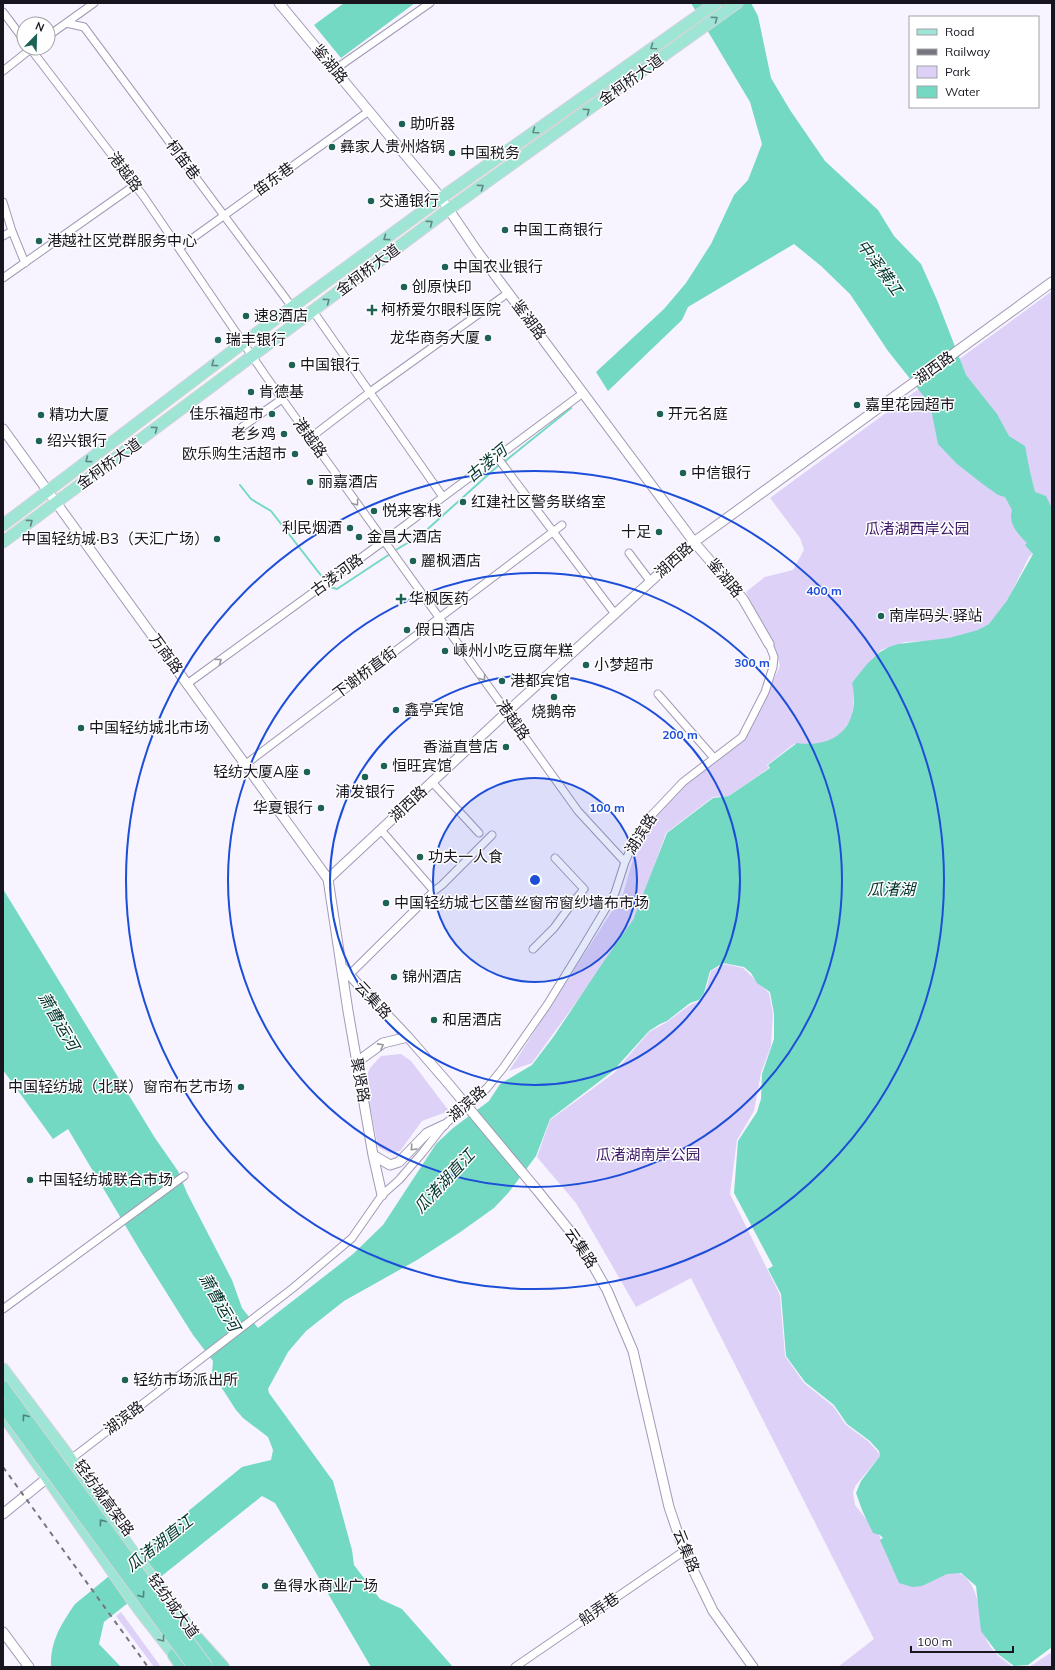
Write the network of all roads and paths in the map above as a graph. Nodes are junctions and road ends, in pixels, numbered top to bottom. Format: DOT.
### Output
graph roads {
  1 [pos="94,3"];
  2 [pos="279,3"];
  3 [pos="430,3"];
  4 [pos="716,3"];
  5 [pos="738,3"];
  6 [pos="3,12"];
  7 [pos="66,23"];
  8 [pos="16,29"];
  9 [pos="56,30"];
  10 [pos="21,56"];
  11 [pos="37,56"];
  12 [pos="334,70"];
  13 [pos="3,71"];
  14 [pos="369,111"];
  15 [pos="135,185"];
  16 [pos="441,198"];
  17 [pos="3,202"];
  18 [pos="449,209"];
  19 [pos="224,215"];
  20 [pos="12,231"];
  21 [pos="3,236"];
  22 [pos="179,248"];
  23 [pos="25,263"];
  24 [pos="3,278"];
  25 [pos="1052,282"];
  26 [pos="508,293"];
  27 [pos="292,307"];
  28 [pos="313,311"];
  29 [pos="243,342"];
  30 [pos="253,357"];
  31 [pos="370,392"];
  32 [pos="583,393"];
  33 [pos="282,399"];
  34 [pos="242,427"];
  35 [pos="3,429"];
  36 [pos="310,438"];
  37 [pos="500,461"];
  38 [pos="48,491"];
  39 [pos="444,497"];
  40 [pos="56,502"];
  41 [pos="3,525"];
  42 [pos="562,525"];
  43 [pos="553,532"];
  44 [pos="384,541"];
  45 [pos="3,542"];
  46 [pos="694,542"];
  47 [pos="629,553"];
  48 [pos="650,581"];
  49 [pos="615,614"];
  50 [pos="439,617"];
  51 [pos="769,644"];
  52 [pos="187,684"];
  53 [pos="658,694"];
  54 [pos="507,712"];
  55 [pos="714,758"];
  56 [pos="246,764"];
  57 [pos="432,782"];
  58 [pos="381,830"];
  59 [pos="479,833"];
  60 [pos="492,835"];
  61 [pos="555,858"];
  62 [pos="625,862"];
  63 [pos="328,879"];
  64 [pos="434,891"];
  65 [pos="534,949"];
  66 [pos="340,966"];
  67 [pos="349,974"];
  68 [pos="408,1037"];
  69 [pos="357,1062"];
  70 [pos="444,1125"];
  71 [pos="373,1155"];
  72 [pos="184,1176"];
  73 [pos="382,1194"];
  74 [pos="3,1309"];
  75 [pos="3,1369"];
  76 [pos="3,1387"];
  77 [pos="3,1406"];
  78 [pos="3,1416"];
  79 [pos="70,1458"];
  80 [pos="47,1478"];
  81 [pos="3,1514"];
  82 [pos="684,1551"];
  83 [pos="3,1632"];
  84 [pos="196,1637"];
  85 [pos="174,1655"];
  86 [pos="29,1667"];
  87 [pos="183,1667"];
  88 [pos="194,1667"];
  89 [pos="207,1667"];
  90 [pos="218,1667"];
  91 [pos="223,1667"];
  92 [pos="515,1667"];
  93 [pos="753,1667"];
  1 -- 7 [label="street"];
  2 -- 12 [label="street, 鉴湖路"];
  3 -- 12 [label="street"];
  4 -- 16 [label="main road, 金柯桥大道, one-way"];
  18 -- 5 [label="main road, 金柯桥大道, one-way"];
  6 -- 8 [label="street"];
  7 -- 9 [label="street"];
  7 -- 19 [label="street, 柯笛巷"];
  10 -- 13 [label="street"];
  11 -- 15 [label="street, 港越路"];
  12 -- 14 [label="street, 鉴湖路"];
  14 -- 16 [label="street, 鉴湖路"];
  14 -- 19 [label="street, 笛东巷"];
  15 -- 22 [label="street, 港越路"];
  15 -- 23 [label="street"];
  16 -- 18 [label="street, 鉴湖路"];
  16 -- 27 [label="main road, 金柯桥大道, one-way"];
  17 -- 20 [label="street"];
  18 -- 26 [label="street, 鉴湖路"];
  28 -- 18 [label="main road, 金柯桥大道, one-way"];
  19 -- 22 [label="street, 笛东巷"];
  19 -- 27 [label="street, 柯笛巷"];
  20 -- 21 [label="street"];
  20 -- 23 [label="street"];
  22 -- 29 [label="street, 港越路"];
  23 -- 24 [label="street"];
  25 -- 46 [label="street, 湖西路"];
  26 -- 31 [label="street"];
  26 -- 32 [label="street, 鉴湖路"];
  27 -- 29 [label="main road, 金柯桥大道"];
  28 -- 30 [label="main road, 金柯桥大道"];
  28 -- 31 [label="street"];
  29 -- 30 [label="street, 港越路"];
  29 -- 38 [label="main road, 金柯桥大道, one-way"];
  30 -- 33 [label="street, 港越路"];
  40 -- 30 [label="main road, 金柯桥大道, one-way"];
  31 -- 36 [label="street"];
  31 -- 39 [label="street"];
  32 -- 37 [label="street, 古溇河路"];
  32 -- 46 [label="street, 鉴湖路"];
  33 -- 34 [label="street"];
  33 -- 36 [label="street, 港越路"];
  35 -- 38 [label="street, 万商路"];
  36 -- 44 [label="street, 港越路, one-way"];
  37 -- 39 [label="street, 古溇河路"];
  37 -- 43 [label="street"];
  38 -- 40 [label="street, 万商路"];
  38 -- 41 [label="main road, 金柯桥大道"];
  39 -- 44 [label="street, 古溇河路"];
  45 -- 40 [label="main road, 金柯桥大道, one-way"];
  40 -- 52 [label="street, 万商路"];
  42 -- 43 [label="street, 下谢桥直街"];
  43 -- 49 [label="street"];
  43 -- 50 [label="street, 下谢桥直街"];
  44 -- 50 [label="street, 港越路"];
  52 -- 44 [label="street, 古溇河路, one-way"];
  46 -- 48 [label="street, 湖西路"];
  46 -- 51 [label="street, 鉴湖路"];
  47 -- 48 [label="street"];
  48 -- 49 [label="street, 湖西路"];
  49 -- 54 [label="street, 湖西路"];
  50 -- 54 [label="street, 港越路, one-way"];
  50 -- 56 [label="street, 下谢桥直街"];
  51 -- 55 [label="street, 湖滨路"];
  52 -- 56 [label="street, 万商路"];
  53 -- 55 [label="street"];
  54 -- 57 [label="street, 湖西路"];
  54 -- 62 [label="street, 港越路"];
  55 -- 62 [label="street, 湖滨路"];
  56 -- 63 [label="street, 万商路"];
  57 -- 58 [label="street, 湖西路"];
  57 -- 59 [label="street"];
  58 -- 63 [label="street, 湖西路"];
  58 -- 64 [label="street"];
  60 -- 64 [label="street"];
  61 -- 65 [label="street"];
  62 -- 70 [label="street, 湖滨路"];
  63 -- 66 [label="street"];
  64 -- 67 [label="street"];
  66 -- 67 [label="street, 云集路"];
  66 -- 69 [label="street, 聚贤路"];
  67 -- 68 [label="street, 云集路"];
  69 -- 68 [label="street, one-way"];
  68 -- 82 [label="street, 云集路, bridge"];
  69 -- 71 [label="street, 聚贤路"];
  70 -- 71 [label="street, one-way"];
  70 -- 73 [label="street, 湖滨路"];
  71 -- 73 [label="street, 聚贤路"];
  72 -- 74 [label="street"];
  73 -- 79 [label="street, 湖滨路"];
  75 -- 79 [label="main road, 轻纺城大道"];
  89 -- 76 [label="highway, 轻纺城高架路, one-way, bridge"];
  77 -- 88 [label="highway, 轻纺城高架路, one-way, bridge"];
  78 -- 80 [label="main road, 轻纺城大道"];
  79 -- 80 [label="street, 湖滨路"];
  79 -- 84 [label="main road, 轻纺城大道"];
  80 -- 81 [label="street"];
  80 -- 85 [label="main road, 轻纺城大道, one-way"];
  82 -- 92 [label="street, 船弄巷"];
  82 -- 93 [label="street, 云集路"];
  83 -- 86 [label="street"];
  84 -- 90 [label="main road, 轻纺城大道"];
  84 -- 91 [label="highway"];
  85 -- 87 [label="highway"];
}
